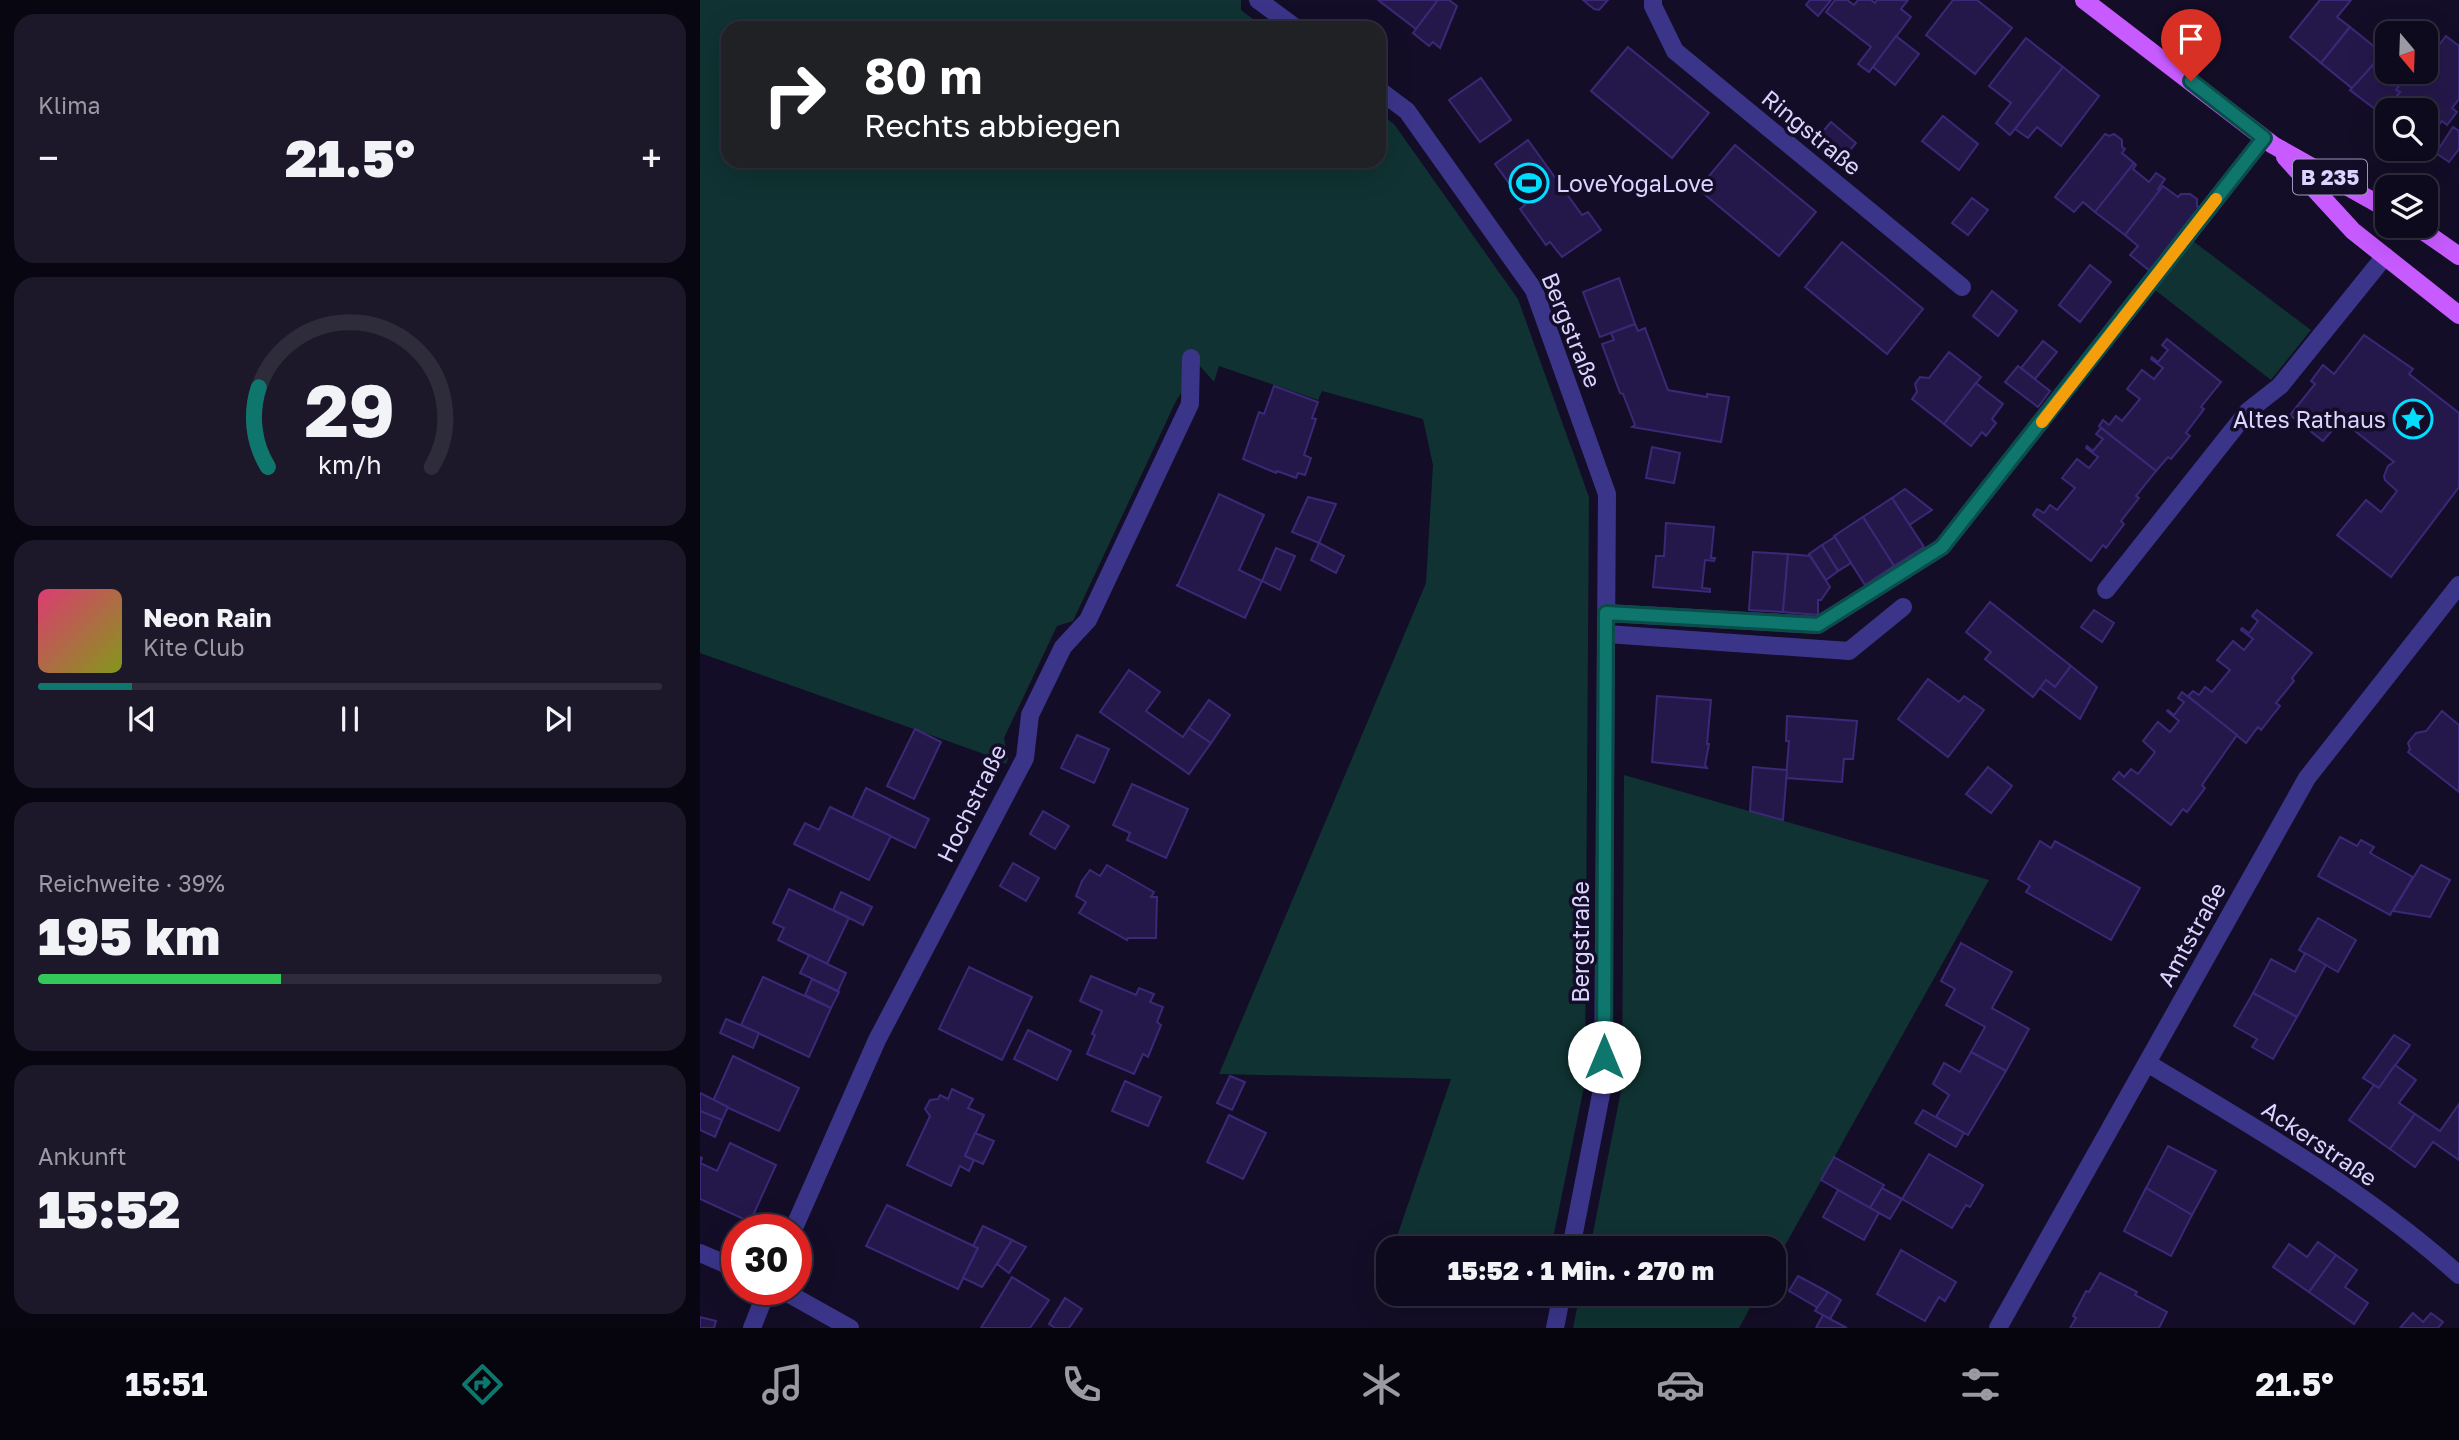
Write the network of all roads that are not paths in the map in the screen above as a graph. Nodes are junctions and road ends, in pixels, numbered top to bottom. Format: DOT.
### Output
graph roads {
  1 [pos="1258,0"];
  2 [pos="1653,0"];
  3 [pos="2084,0"];
  4 [pos="1286,21"];
  5 [pos="1386,95"];
  6 [pos="2268,141"];
  7 [pos="2375,202"];
  8 [pos="2433,238"];
  9 [pos="2385,256"];
  10 [pos="2459,256"];
  11 [pos="1962,287"];
  12 [pos="2459,315"];
  13 [pos="1191,358"];
  14 [pos="2459,585"];
  15 [pos="2106,590"];
  16 [pos="1903,607"];
  17 [pos="1606,613"];
  18 [pos="1607,634"];
  19 [pos="2147,1063"];
  20 [pos="800,1214"];
  21 [pos="1573,1236"];
  22 [pos="700,1253"];
  23 [pos="721,1262"];
  24 [pos="2459,1275"];
  25 [pos="761,1305"];
  26 [pos="809,1305"];
  27 [pos="1559,1306"];
  28 [pos="752,1328"];
  29 [pos="850,1328"];
  30 [pos="1555,1328"];
  31 [pos="1998,1328"];
  1 -- 4 [label="street"];
  2 -- 11 [label="street, Ringstraße"];
  3 -- 6 [label="main road, B 235"];
  5 -- 17 [label="street, Bergstraße"];
  6 -- 7 [label="main road, B 235"];
  6 -- 9 [label="main road, B 235"];
  6 -- 17 [label="street"];
  8 -- 10 [label="main road"];
  9 -- 12 [label="main road, B 235"];
  9 -- 15 [label="street"];
  13 -- 20 [label="street, Hochstraße"];
  14 -- 19 [label="street, Amtstraße"];
  16 -- 18 [label="street"];
  17 -- 18 [label="street, Bergstraße"];
  18 -- 21 [label="street, Bergstraße"];
  19 -- 24 [label="street, Ackerstraße"];
  19 -- 31 [label="street, Amtstraße"];
  22 -- 23 [label="street"];
  25 -- 28 [label="street"];
  26 -- 29 [label="street"];
  27 -- 30 [label="street"];
}
